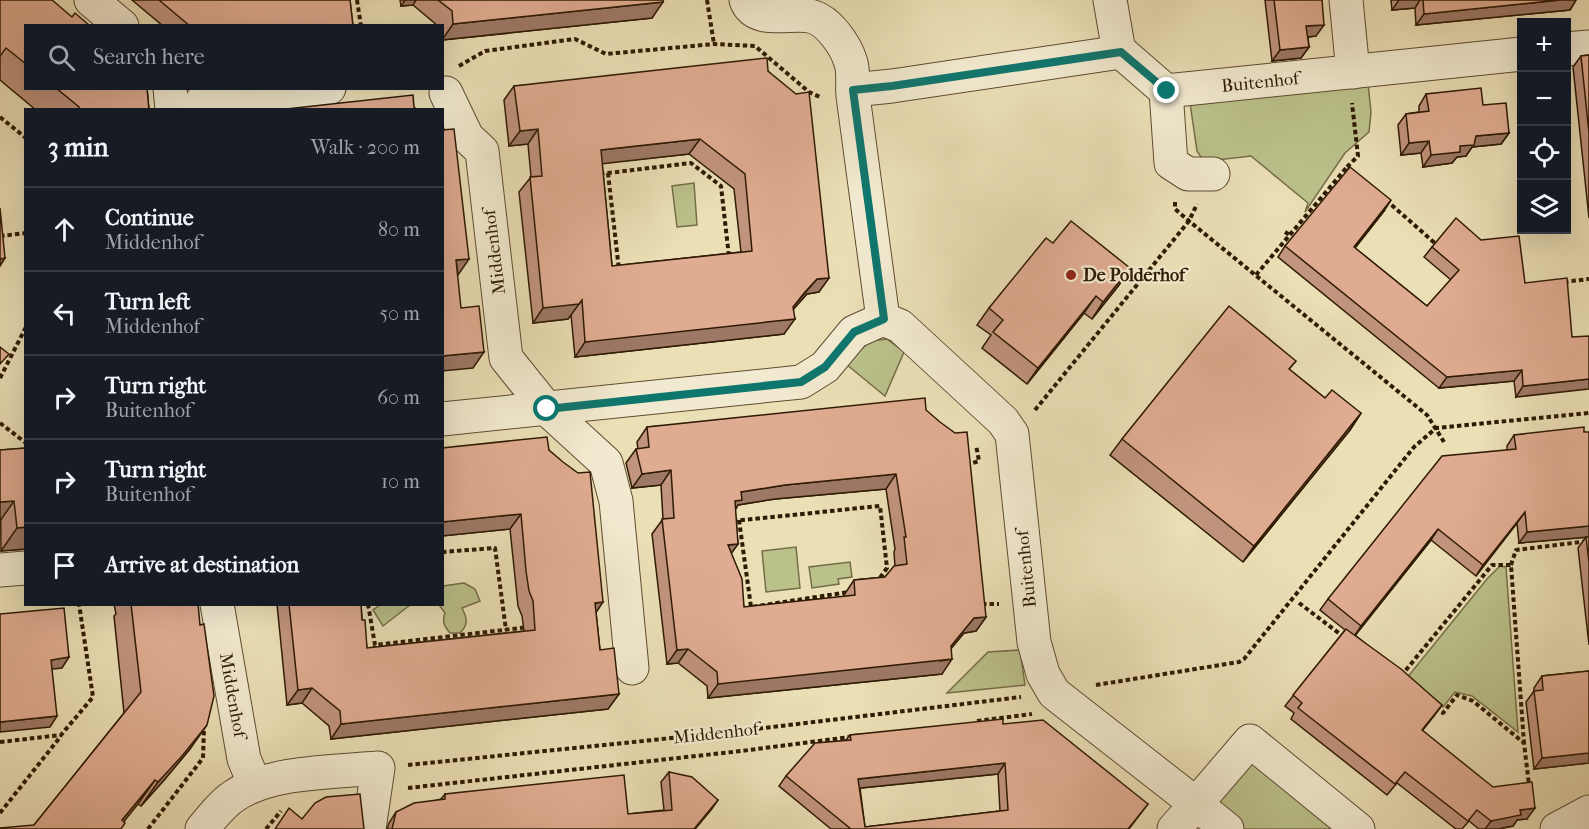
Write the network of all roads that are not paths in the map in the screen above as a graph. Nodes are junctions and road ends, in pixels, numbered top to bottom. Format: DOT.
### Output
graph roads {
  1 [pos="91,0"];
  2 [pos="746,0"];
  3 [pos="1110,0"];
  4 [pos="1346,0"];
  5 [pos="120,24"];
  6 [pos="1589,47"];
  7 [pos="1571,49"];
  8 [pos="1121,52"];
  9 [pos="1517,54"];
  10 [pos="1353,72"];
  11 [pos="173,90"];
  12 [pos="308,90"];
  13 [pos="1167,91"];
  14 [pos="446,93"];
  15 [pos="853,93"];
  16 [pos="190,102"];
  17 [pos="1213,174"];
  18 [pos="884,319"];
  19 [pos="547,409"];
  20 [pos="444,419"];
  21 [pos="24,568"];
  22 [pos="0,570"];
  23 [pos="217,606"];
  24 [pos="632,668"];
  25 [pos="255,784"];
  26 [pos="1196,804"];
  27 [pos="1589,812"];
  28 [pos="202,829"];
  29 [pos="369,829"];
  30 [pos="1174,829"];
  31 [pos="1227,829"];
  32 [pos="1358,829"];
  33 [pos="1557,829"];
  1 -- 5 [label="street"];
  2 -- 15 [label="street"];
  3 -- 8 [label="street"];
  4 -- 10 [label="street"];
  6 -- 7 [label="street"];
  8 -- 13 [label="street"];
  8 -- 15 [label="street"];
  9 -- 10 [label="street, Buitenhof"];
  10 -- 13 [label="street, Buitenhof"];
  11 -- 16 [label="street"];
  12 -- 16 [label="street"];
  13 -- 17 [label="street"];
  14 -- 19 [label="street, Middenhof"];
  15 -- 18 [label="street"];
  18 -- 19 [label="street"];
  18 -- 26 [label="street, Buitenhof"];
  19 -- 20 [label="street"];
  19 -- 24 [label="street, Middenhof"];
  21 -- 22 [label="street"];
  23 -- 25 [label="street, Middenhof"];
  25 -- 28 [label="street"];
  25 -- 29 [label="street"];
  26 -- 30 [label="street"];
  26 -- 31 [label="street, Buitenhof"];
  26 -- 32 [label="street"];
  27 -- 33 [label="street"];
}
